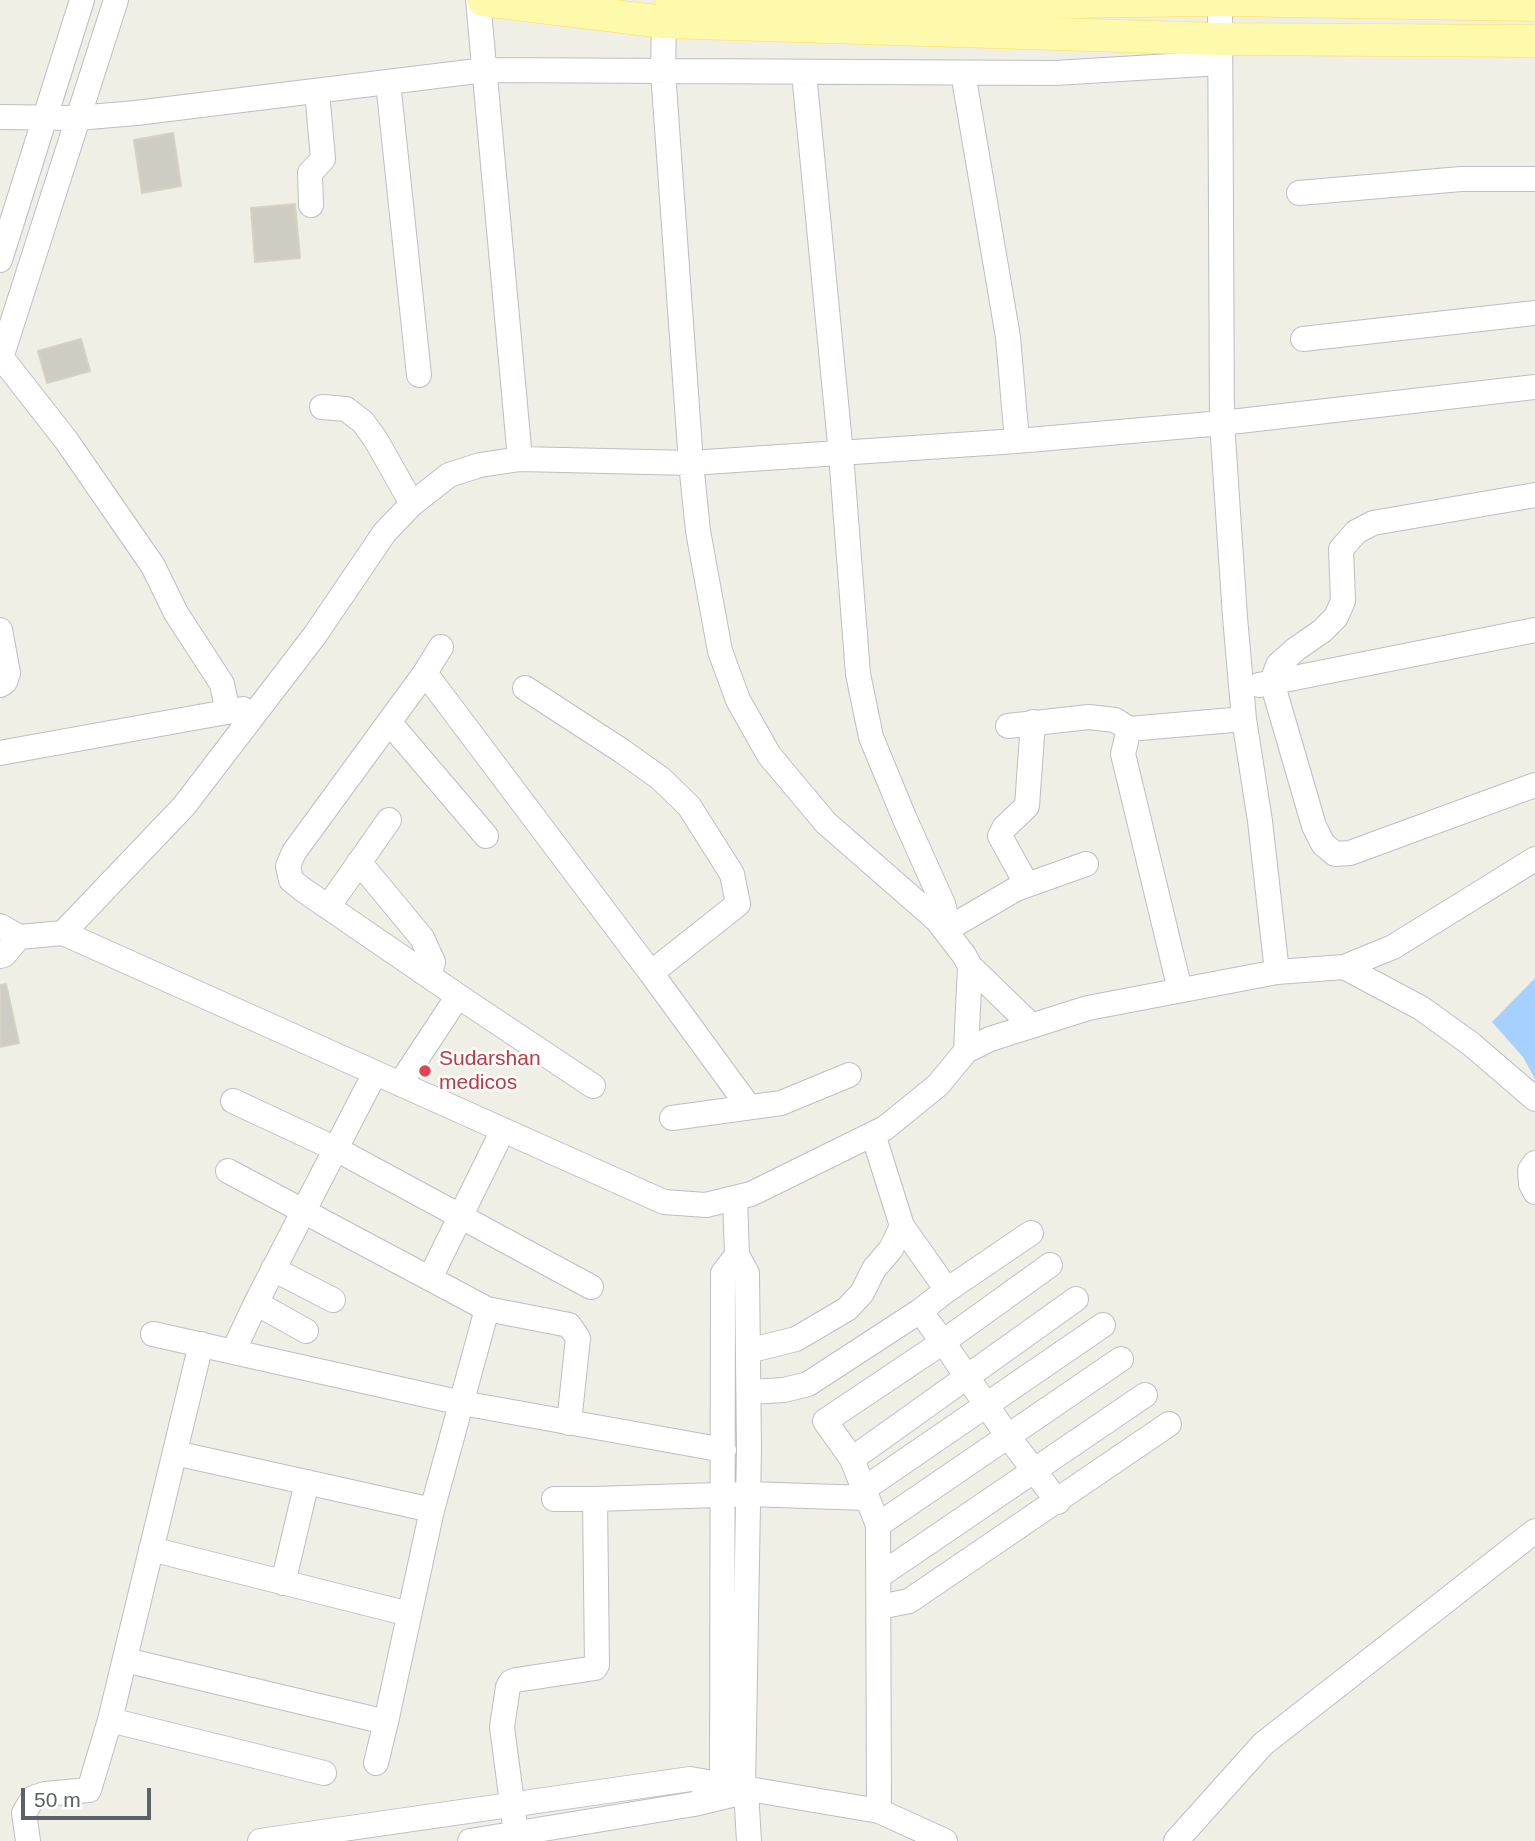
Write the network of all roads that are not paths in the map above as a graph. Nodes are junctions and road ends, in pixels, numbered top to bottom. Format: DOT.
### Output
graph roads {
  1 [pos="82,0"];
  2 [pos="116,0"];
  3 [pos="480,0"];
  4 [pos="1209,0"];
  5 [pos="1222,0"];
  6 [pos="730,1"];
  7 [pos="1026,1"];
  8 [pos="889,2"];
  9 [pos="1535,5"];
  10 [pos="668,11"];
  11 [pos="1535,41"];
  12 [pos="1220,51"];
  13 [pos="485,71"];
  14 [pos="663,72"];
  15 [pos="804,73"];
  16 [pos="963,73"];
  17 [pos="388,82"];
  18 [pos="317,91"];
  19 [pos="0,117"];
  20 [pos="44,118"];
  21 [pos="77,118"];
  22 [pos="1535,179"];
  23 [pos="1299,193"];
  24 [pos="311,205"];
  25 [pos="0,260"];
  26 [pos="1535,313"];
  27 [pos="1303,340"];
  28 [pos="1,359"];
  29 [pos="419,375"];
  30 [pos="1535,387"];
  31 [pos="322,407"];
  32 [pos="1222,423"];
  33 [pos="1017,441"];
  34 [pos="841,454"];
  35 [pos="520,459"];
  36 [pos="691,463"];
  37 [pos="1535,495"];
  38 [pos="412,504"];
  39 [pos="1535,629"];
  40 [pos="0,630"];
  41 [pos="441,647"];
  42 [pos="425,673"];
  43 [pos="1272,682"];
  44 [pos="0,685"];
  45 [pos="525,688"];
  46 [pos="1241,688"];
  47 [pos="261,706"];
  48 [pos="228,712"];
  49 [pos="1244,719"];
  50 [pos="389,722"];
  51 [pos="1033,723"];
  52 [pos="1008,726"];
  53 [pos="1129,729"];
  54 [pos="0,753"];
  55 [pos="1535,785"];
  56 [pos="389,820"];
  57 [pos="486,836"];
  58 [pos="1535,859"];
  59 [pos="359,862"];
  60 [pos="1086,864"];
  61 [pos="1027,886"];
  62 [pos="328,907"];
  63 [pos="9,931"];
  64 [pos="64,933"];
  65 [pos="951,934"];
  66 [pos="0,956"];
  67 [pos="970,966"];
  68 [pos="1345,967"];
  69 [pos="1277,972"];
  70 [pos="651,973"];
  71 [pos="429,976"];
  72 [pos="1180,990"];
  73 [pos="458,996"];
  74 [pos="1031,1026"];
  75 [pos="966,1051"];
  76 [pos="375,1073"];
  77 [pos="849,1075"];
  78 [pos="400,1084"];
  79 [pos="593,1086"];
  80 [pos="1535,1099"];
  81 [pos="233,1101"];
  82 [pos="749,1107"];
  83 [pos="672,1118"];
  84 [pos="503,1130"];
  85 [pos="873,1134"];
  86 [pos="336,1150"];
  87 [pos="1535,1163"];
  88 [pos="228,1171"];
  89 [pos="1535,1192"];
  90 [pos="735,1198"];
  91 [pos="304,1210"];
  92 [pos="461,1217"];
  93 [pos="902,1226"];
  94 [pos="1031,1233"];
  95 [pos="737,1255"];
  96 [pos="1050,1265"];
  97 [pos="273,1269"];
  98 [pos="430,1278"];
  99 [pos="591,1287"];
  100 [pos="947,1290"];
  101 [pos="1076,1299"];
  102 [pos="333,1300"];
  103 [pos="256,1303"];
  104 [pos="487,1309"];
  105 [pos="920,1311"];
  106 [pos="1103,1325"];
  107 [pos="306,1331"];
  108 [pos="153,1334"];
  109 [pos="943,1342"];
  110 [pos="201,1345"];
  111 [pos="233,1352"];
  112 [pos="748,1352"];
  113 [pos="1121,1359"];
  114 [pos="967,1377"];
  115 [pos="801,1386"];
  116 [pos="749,1392"];
  117 [pos="1145,1395"];
  118 [pos="462,1403"];
  119 [pos="987,1406"];
  120 [pos="825,1421"];
  121 [pos="569,1423"];
  122 [pos="1169,1424"];
  123 [pos="1007,1435"];
  124 [pos="724,1450"];
  125 [pos="175,1453"];
  126 [pos="852,1459"];
  127 [pos="1033,1469"];
  128 [pos="307,1482"];
  129 [pos="723,1494"];
  130 [pos="748,1494"];
  131 [pos="866,1494"];
  132 [pos="554,1499"];
  133 [pos="595,1499"];
  134 [pos="1058,1502"];
  135 [pos="432,1510"];
  136 [pos="878,1525"];
  137 [pos="1535,1531"];
  138 [pos="151,1549"];
  139 [pos="879,1576"];
  140 [pos="283,1583"];
  141 [pos="880,1607"];
  142 [pos="409,1614"];
  143 [pos="125,1660"];
  144 [pos="110,1720"];
  145 [pos="386,1722"];
  146 [pos="376,1763"];
  147 [pos="324,1773"];
  148 [pos="741,1788"];
  149 [pos="511,1804"];
  150 [pos="879,1811"];
  151 [pos="517,1837"];
  152 [pos="28,1841"];
  153 [pos="260,1841"];
  154 [pos="470,1841"];
  155 [pos="749,1841"];
  156 [pos="945,1841"];
  157 [pos="1176,1841"];
  1 -- 20 [label="street"];
  2 -- 21 [label="street"];
  3 -- 10 [label="main road"];
  3 -- 13 [label="street"];
  4 -- 5 [label="main road"];
  4 -- 7 [label="main road"];
  5 -- 9 [label="main road"];
  5 -- 12 [label="street"];
  6 -- 8 [label="main road"];
  6 -- 10 [label="main road"];
  7 -- 8 [label="main road"];
  10 -- 12 [label="main road"];
  10 -- 14 [label="street"];
  11 -- 12 [label="main road"];
  12 -- 16 [label="street"];
  12 -- 32 [label="street"];
  13 -- 14 [label="street"];
  13 -- 17 [label="street"];
  13 -- 35 [label="street"];
  14 -- 15 [label="street"];
  14 -- 36 [label="street"];
  15 -- 16 [label="street"];
  15 -- 34 [label="street"];
  16 -- 33 [label="street"];
  17 -- 18 [label="street"];
  17 -- 29 [label="street"];
  18 -- 21 [label="street"];
  18 -- 24 [label="street"];
  19 -- 20 [label="street"];
  20 -- 21 [label="street"];
  20 -- 25 [label="street"];
  21 -- 28 [label="street"];
  22 -- 23 [label="street"];
  26 -- 27 [label="street"];
  28 -- 48 [label="street"];
  30 -- 32 [label="street"];
  31 -- 38 [label="street"];
  32 -- 33 [label="street"];
  32 -- 46 [label="street"];
  33 -- 34 [label="street"];
  34 -- 36 [label="street"];
  34 -- 65 [label="street"];
  35 -- 36 [label="street"];
  35 -- 38 [label="street"];
  36 -- 65 [label="street"];
  37 -- 43 [label="street"];
  38 -- 47 [label="street"];
  39 -- 43 [label="street"];
  40 -- 44 [label="street"];
  41 -- 42 [label="street"];
  42 -- 50 [label="street"];
  42 -- 70 [label="street"];
  43 -- 46 [label="street"];
  43 -- 55 [label="street"];
  45 -- 70 [label="street"];
  46 -- 49 [label="street"];
  47 -- 48 [label="street"];
  47 -- 64 [label="street"];
  48 -- 54 [label="street"];
  49 -- 53 [label="street"];
  49 -- 69 [label="street"];
  50 -- 57 [label="street"];
  50 -- 62 [label="street"];
  51 -- 52 [label="street"];
  51 -- 53 [label="street"];
  51 -- 61 [label="street"];
  53 -- 72 [label="street"];
  56 -- 59 [label="street"];
  58 -- 68 [label="street"];
  59 -- 62 [label="street"];
  59 -- 71 [label="street"];
  60 -- 61 [label="street"];
  61 -- 65 [label="street"];
  62 -- 71 [label="street"];
  63 -- 64 [label="street"];
  63 -- 66 [label="street"];
  64 -- 76 [label="street"];
  65 -- 67 [label="street"];
  67 -- 74 [label="street"];
  67 -- 75 [label="street"];
  68 -- 69 [label="street"];
  68 -- 80 [label="street"];
  69 -- 72 [label="street"];
  70 -- 82 [label="street"];
  71 -- 73 [label="street"];
  72 -- 74 [label="street"];
  73 -- 78 [label="street"];
  73 -- 79 [label="street"];
  74 -- 75 [label="street"];
  75 -- 85 [label="street"];
  76 -- 78 [label="street"];
  76 -- 86 [label="street"];
  77 -- 82 [label="street"];
  78 -- 84 [label="street"];
  81 -- 86 [label="street"];
  82 -- 83 [label="street"];
  84 -- 90 [label="street"];
  84 -- 92 [label="street"];
  85 -- 90 [label="street"];
  85 -- 93 [label="street"];
  86 -- 91 [label="street"];
  86 -- 92 [label="street"];
  87 -- 89 [label="street"];
  88 -- 91 [label="street"];
  90 -- 95 [label="street"];
  91 -- 97 [label="street"];
  91 -- 98 [label="street"];
  92 -- 98 [label="street"];
  92 -- 99 [label="street"];
  93 -- 100 [label="street"];
  93 -- 112 [label="street"];
  94 -- 100 [label="street"];
  95 -- 112 [label="street"];
  95 -- 124 [label="street"];
  96 -- 109 [label="street"];
  97 -- 102 [label="street"];
  97 -- 103 [label="street"];
  98 -- 104 [label="street"];
  100 -- 105 [label="street"];
  101 -- 114 [label="street"];
  103 -- 107 [label="street"];
  103 -- 111 [label="street"];
  104 -- 118 [label="street"];
  104 -- 121 [label="street"];
  105 -- 109 [label="street"];
  105 -- 115 [label="street"];
  106 -- 119 [label="street"];
  108 -- 110 [label="street"];
  109 -- 114 [label="street"];
  109 -- 120 [label="street"];
  110 -- 111 [label="street"];
  110 -- 125 [label="street"];
  111 -- 118 [label="street"];
  112 -- 116 [label="street"];
  113 -- 123 [label="street"];
  114 -- 119 [label="street"];
  114 -- 126 [label="street"];
  115 -- 116 [label="street"];
  115 -- 120 [label="street"];
  116 -- 130 [label="street"];
  117 -- 127 [label="street"];
  118 -- 121 [label="street"];
  118 -- 135 [label="street"];
  119 -- 123 [label="street"];
  119 -- 131 [label="street"];
  120 -- 126 [label="street"];
  121 -- 124 [label="street"];
  122 -- 134 [label="street"];
  123 -- 127 [label="street"];
  123 -- 136 [label="street"];
  124 -- 129 [label="street"];
  125 -- 128 [label="street"];
  125 -- 138 [label="street"];
  126 -- 131 [label="street"];
  127 -- 134 [label="street"];
  127 -- 139 [label="street"];
  128 -- 135 [label="street"];
  128 -- 140 [label="street"];
  129 -- 130 [label="street"];
  129 -- 133 [label="street"];
  129 -- 148 [label="street"];
  130 -- 131 [label="street"];
  130 -- 148 [label="street"];
  131 -- 136 [label="street"];
  132 -- 133 [label="street"];
  133 -- 149 [label="street"];
  134 -- 141 [label="street"];
  135 -- 142 [label="street"];
  136 -- 139 [label="street"];
  137 -- 157 [label="street"];
  138 -- 140 [label="street"];
  138 -- 143 [label="street"];
  139 -- 141 [label="street"];
  140 -- 142 [label="street"];
  141 -- 150 [label="street"];
  142 -- 145 [label="street"];
  143 -- 144 [label="street"];
  143 -- 145 [label="street"];
  144 -- 147 [label="street"];
  144 -- 152 [label="street"];
  145 -- 146 [label="street"];
  148 -- 149 [label="street"];
  148 -- 150 [label="street"];
  148 -- 151 [label="street"];
  148 -- 155 [label="street"];
  149 -- 151 [label="street"];
  149 -- 153 [label="street"];
  150 -- 156 [label="street"];
  151 -- 154 [label="street"];
}
